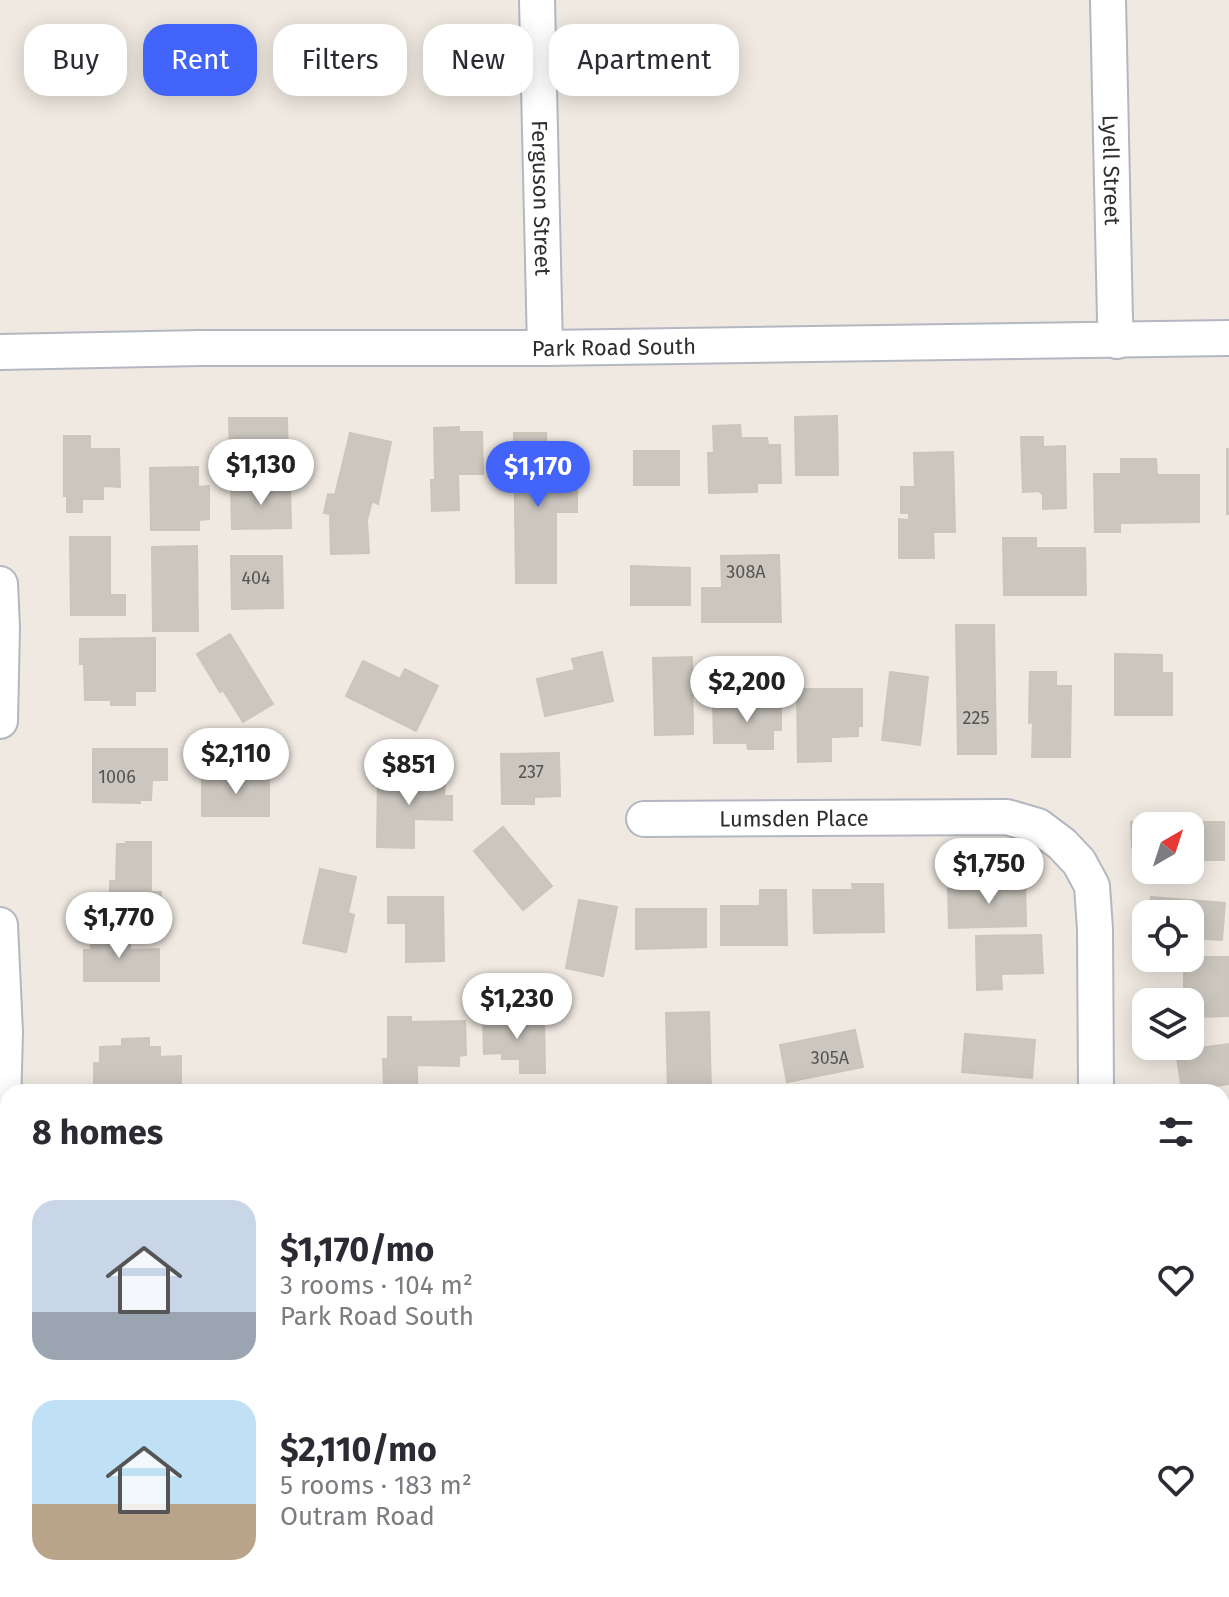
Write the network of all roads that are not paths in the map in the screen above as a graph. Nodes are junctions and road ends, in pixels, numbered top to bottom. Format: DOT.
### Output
graph roads {
  1 [pos="537,0"];
  2 [pos="1108,0"];
  3 [pos="1229,338"];
  4 [pos="1117,341"];
  5 [pos="545,348"];
  6 [pos="0,352"];
  7 [pos="0,584"];
  8 [pos="0,721"];
  9 [pos="644,819"];
  10 [pos="0,925"];
  11 [pos="4,1084"];
  12 [pos="1096,1084"];
  1 -- 5 [label="street, Ferguson Street"];
  2 -- 4 [label="street, Lyell Street"];
  3 -- 4 [label="street, Park Road South"];
  4 -- 5 [label="street, Park Road South"];
  5 -- 6 [label="street, Park Road South"];
  7 -- 8 [label="street"];
  9 -- 12 [label="street, Lumsden Place"];
  10 -- 11 [label="street"];
}
